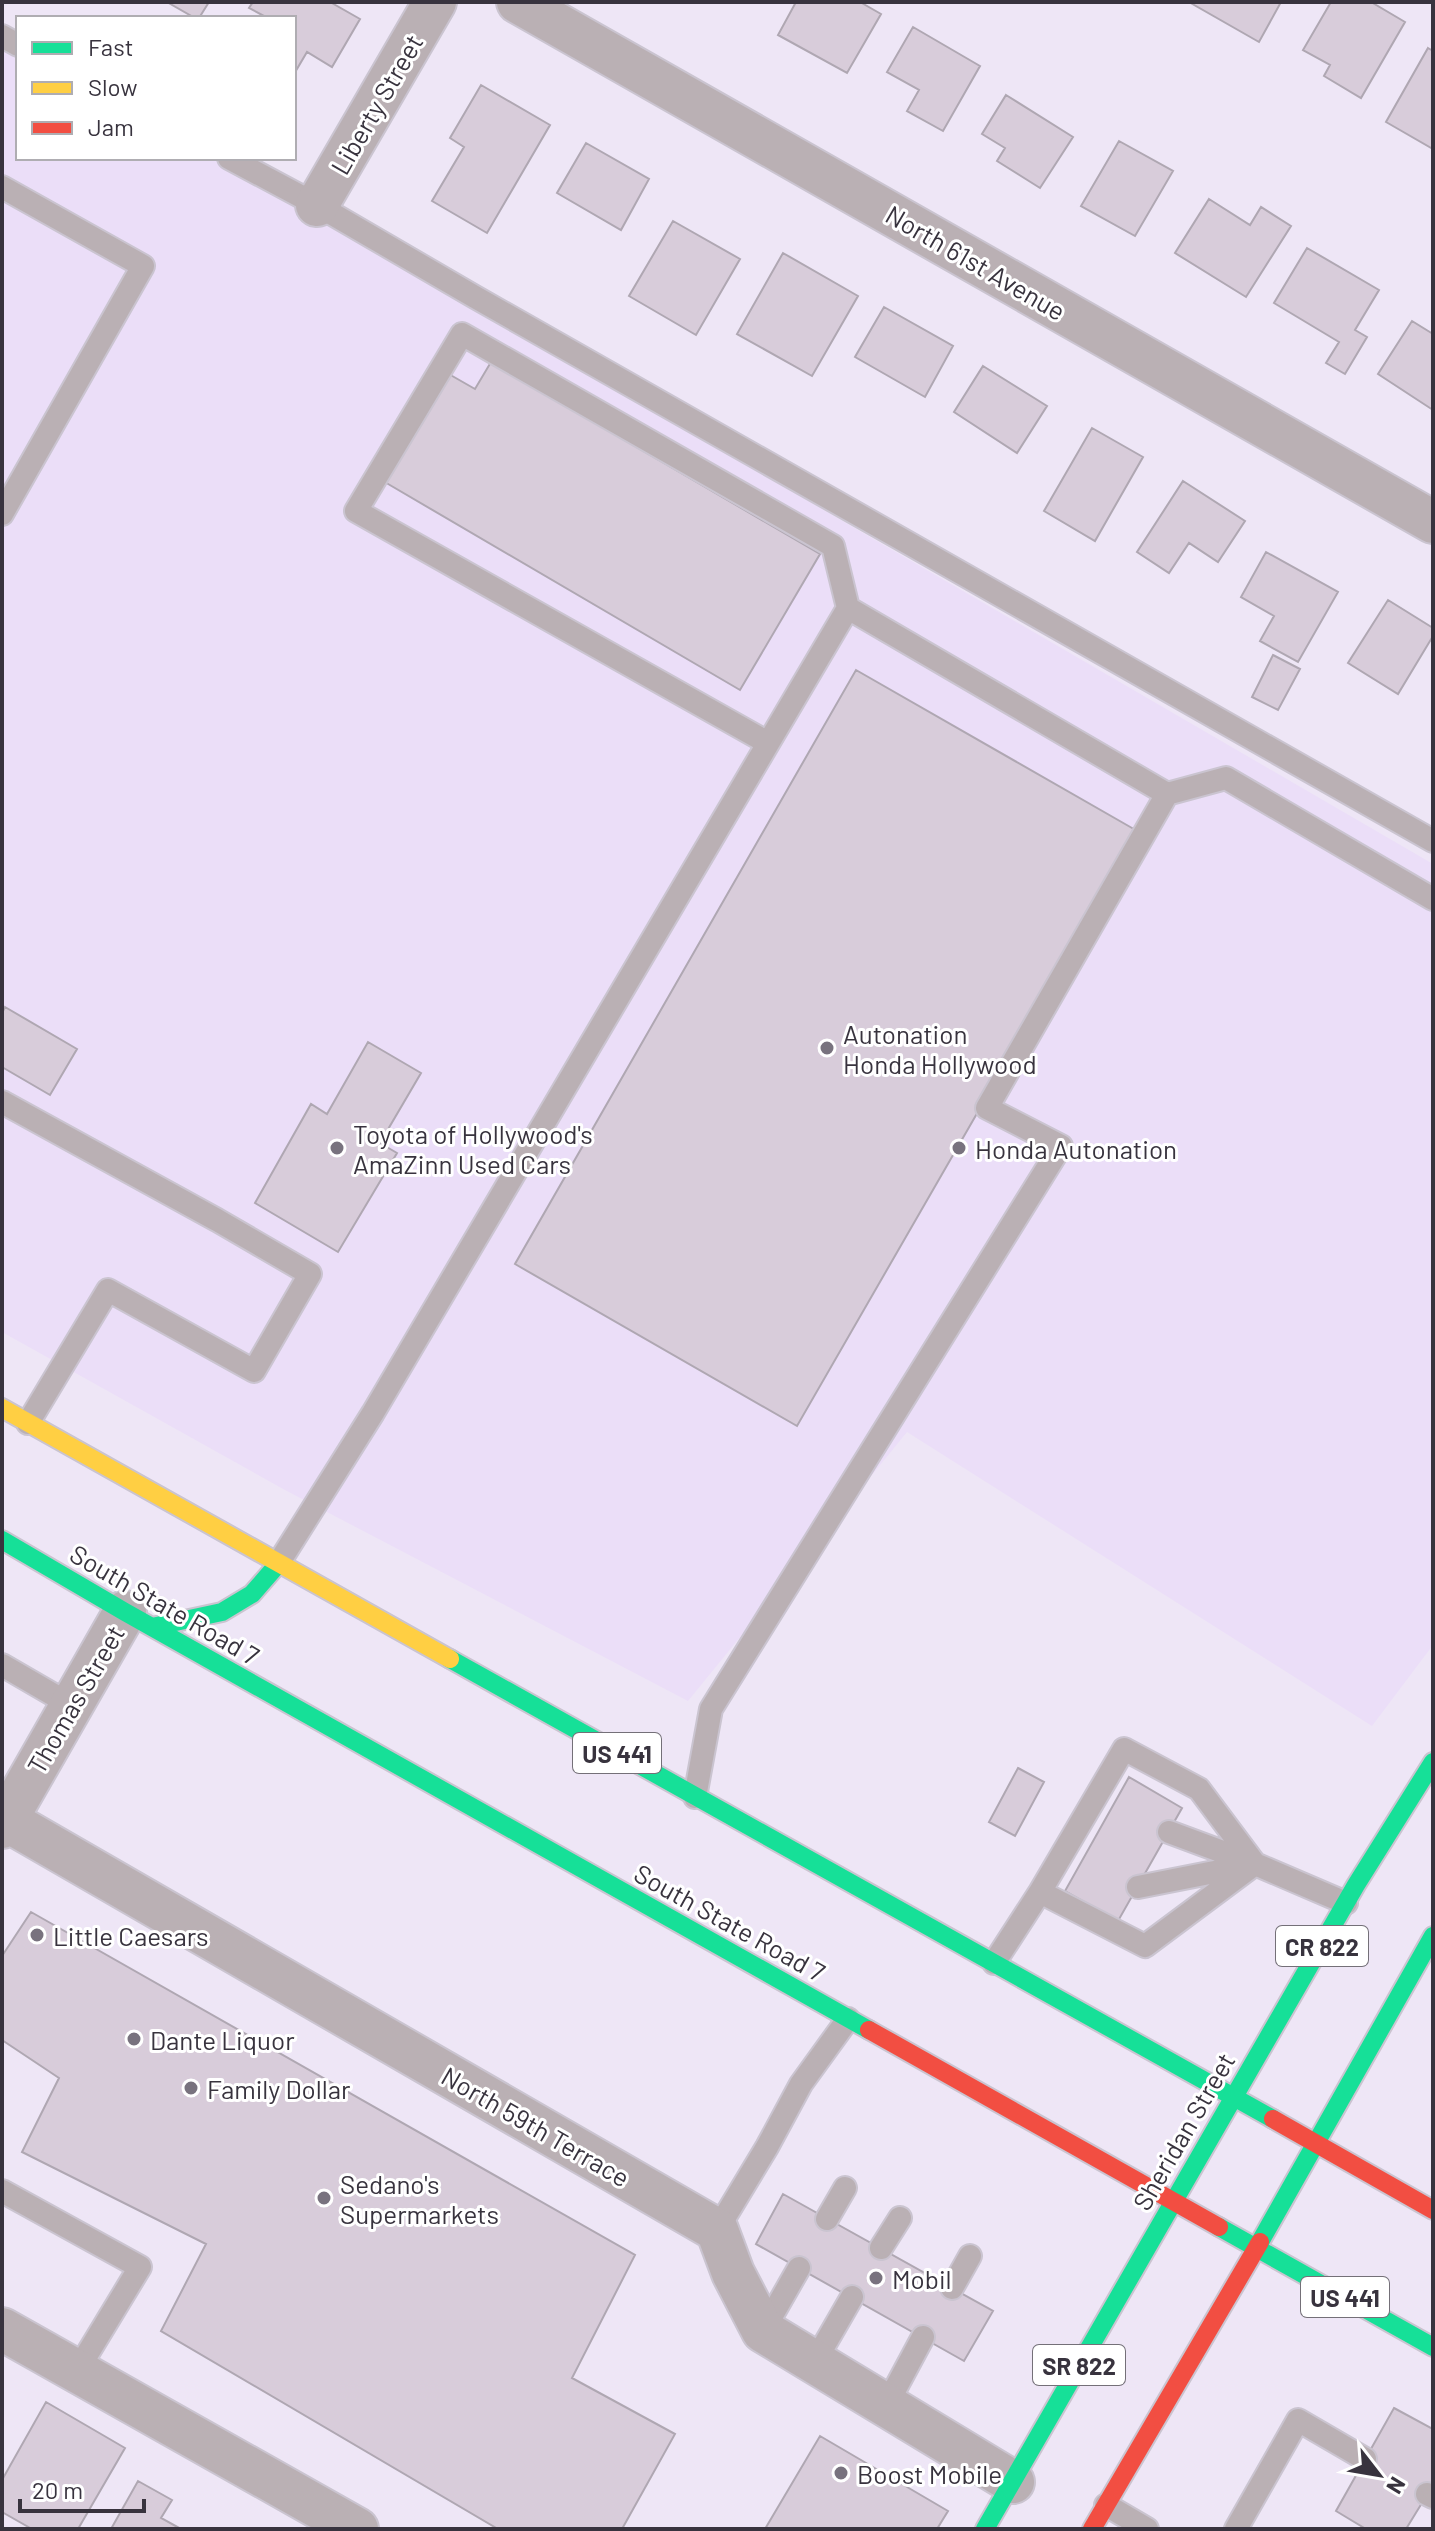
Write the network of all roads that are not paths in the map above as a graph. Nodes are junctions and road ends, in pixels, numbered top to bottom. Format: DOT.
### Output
graph roads {
  1 [pos="435,2"];
  2 [pos="518,2"];
  3 [pos="233,160"];
  4 [pos="2,187"];
  5 [pos="317,205"];
  6 [pos="2,514"];
  7 [pos="1433,522"];
  8 [pos="848,608"];
  9 [pos="768,743"];
  10 [pos="1167,794"];
  11 [pos="1433,841"];
  12 [pos="1433,899"];
  13 [pos="2,1102"];
  14 [pos="2,1408"];
  15 [pos="28,1423"];
  16 [pos="2,1540"];
  17 [pos="278,1564"];
  18 [pos="139,1620"];
  19 [pos="2,1665"];
  20 [pos="71,1705"];
  21 [pos="1433,1762"];
  22 [pos="695,1797"];
  23 [pos="4,1824"];
  24 [pos="1169,1832"];
  25 [pos="1255,1864"];
  26 [pos="1138,1887"];
  27 [pos="1040,1892"];
  28 [pos="1346,1903"];
  29 [pos="1433,1936"];
  30 [pos="994,1963"];
  31 [pos="848,2019"];
  32 [pos="1233,2096"];
  33 [pos="1314,2143"];
  34 [pos="845,2188"];
  35 [pos="2,2191"];
  36 [pos="1172,2202"];
  37 [pos="1433,2210"];
  38 [pos="900,2218"];
  39 [pos="827,2219"];
  40 [pos="717,2230"];
  41 [pos="881,2248"];
  42 [pos="1256,2248"];
  43 [pos="970,2256"];
  44 [pos="799,2268"];
  45 [pos="952,2288"];
  46 [pos="852,2297"];
  47 [pos="2,2329"];
  48 [pos="763,2331"];
  49 [pos="923,2337"];
  50 [pos="1433,2347"];
  51 [pos="814,2363"];
  52 [pos="77,2371"];
  53 [pos="886,2406"];
  54 [pos="1365,2459"];
  55 [pos="1013,2482"];
  56 [pos="1106,2505"];
  57 [pos="357,2529"];
  58 [pos="985,2529"];
  59 [pos="1092,2529"];
  60 [pos="1147,2529"];
  61 [pos="1236,2529"];
  1 -- 5 [label="street, Liberty Street"];
  2 -- 7 [label="street, North 61st Avenue"];
  3 -- 5 [label="lane"];
  4 -- 6 [label="lane"];
  5 -- 11 [label="lane"];
  8 -- 9 [label="lane"];
  8 -- 9 [label="lane"];
  8 -- 10 [label="lane"];
  9 -- 17 [label="lane"];
  10 -- 12 [label="lane"];
  10 -- 22 [label="lane"];
  13 -- 15 [label="lane"];
  14 -- 15 [label="main road, US 441"];
  15 -- 17 [label="main road, US 441"];
  16 -- 18 [label="main road, South State Road 7 / US 441"];
  17 -- 18 [label="main road"];
  17 -- 22 [label="main road, US 441"];
  18 -- 20 [label="street, Thomas Street"];
  18 -- 31 [label="main road, South State Road 7 / US 441"];
  19 -- 20 [label="lane"];
  20 -- 23 [label="street, Thomas Street"];
  21 -- 28 [label="main road, Sheridan Street / CR 822"];
  22 -- 30 [label="main road, US 441"];
  23 -- 40 [label="street, North 59th Terrace"];
  24 -- 25 [label="lane"];
  25 -- 26 [label="lane"];
  25 -- 27 [label="lane"];
  25 -- 27 [label="lane"];
  25 -- 28 [label="lane"];
  27 -- 30 [label="lane"];
  28 -- 32 [label="main road, Sheridan Street / CR 822"];
  29 -- 33 [label="main road"];
  30 -- 32 [label="main road, US 441"];
  31 -- 36 [label="main road, South State Road 7 / US 441"];
  31 -- 40 [label="lane"];
  32 -- 33 [label="main road, US 441"];
  32 -- 36 [label="main road, Sheridan Street / SR 822"];
  33 -- 37 [label="main road, US 441"];
  33 -- 42 [label="main road"];
  34 -- 39 [label="lane"];
  35 -- 52 [label="lane"];
  36 -- 42 [label="main road, South State Road 7 / US 441"];
  36 -- 55 [label="main road, Sheridan Street / SR 822"];
  38 -- 41 [label="lane"];
  40 -- 48 [label="street"];
  42 -- 50 [label="main road, South State Road 7 / US 441"];
  42 -- 56 [label="main road"];
  43 -- 45 [label="lane"];
  44 -- 48 [label="lane"];
  46 -- 51 [label="lane"];
  47 -- 52 [label="street"];
  48 -- 51 [label="street"];
  49 -- 53 [label="lane"];
  51 -- 53 [label="street"];
  52 -- 57 [label="street"];
  53 -- 55 [label="street"];
  54 -- 61 [label="lane"];
  55 -- 58 [label="main road, Sheridan Street / SR 822"];
  56 -- 59 [label="main road"];
  56 -- 60 [label="lane"];
}
